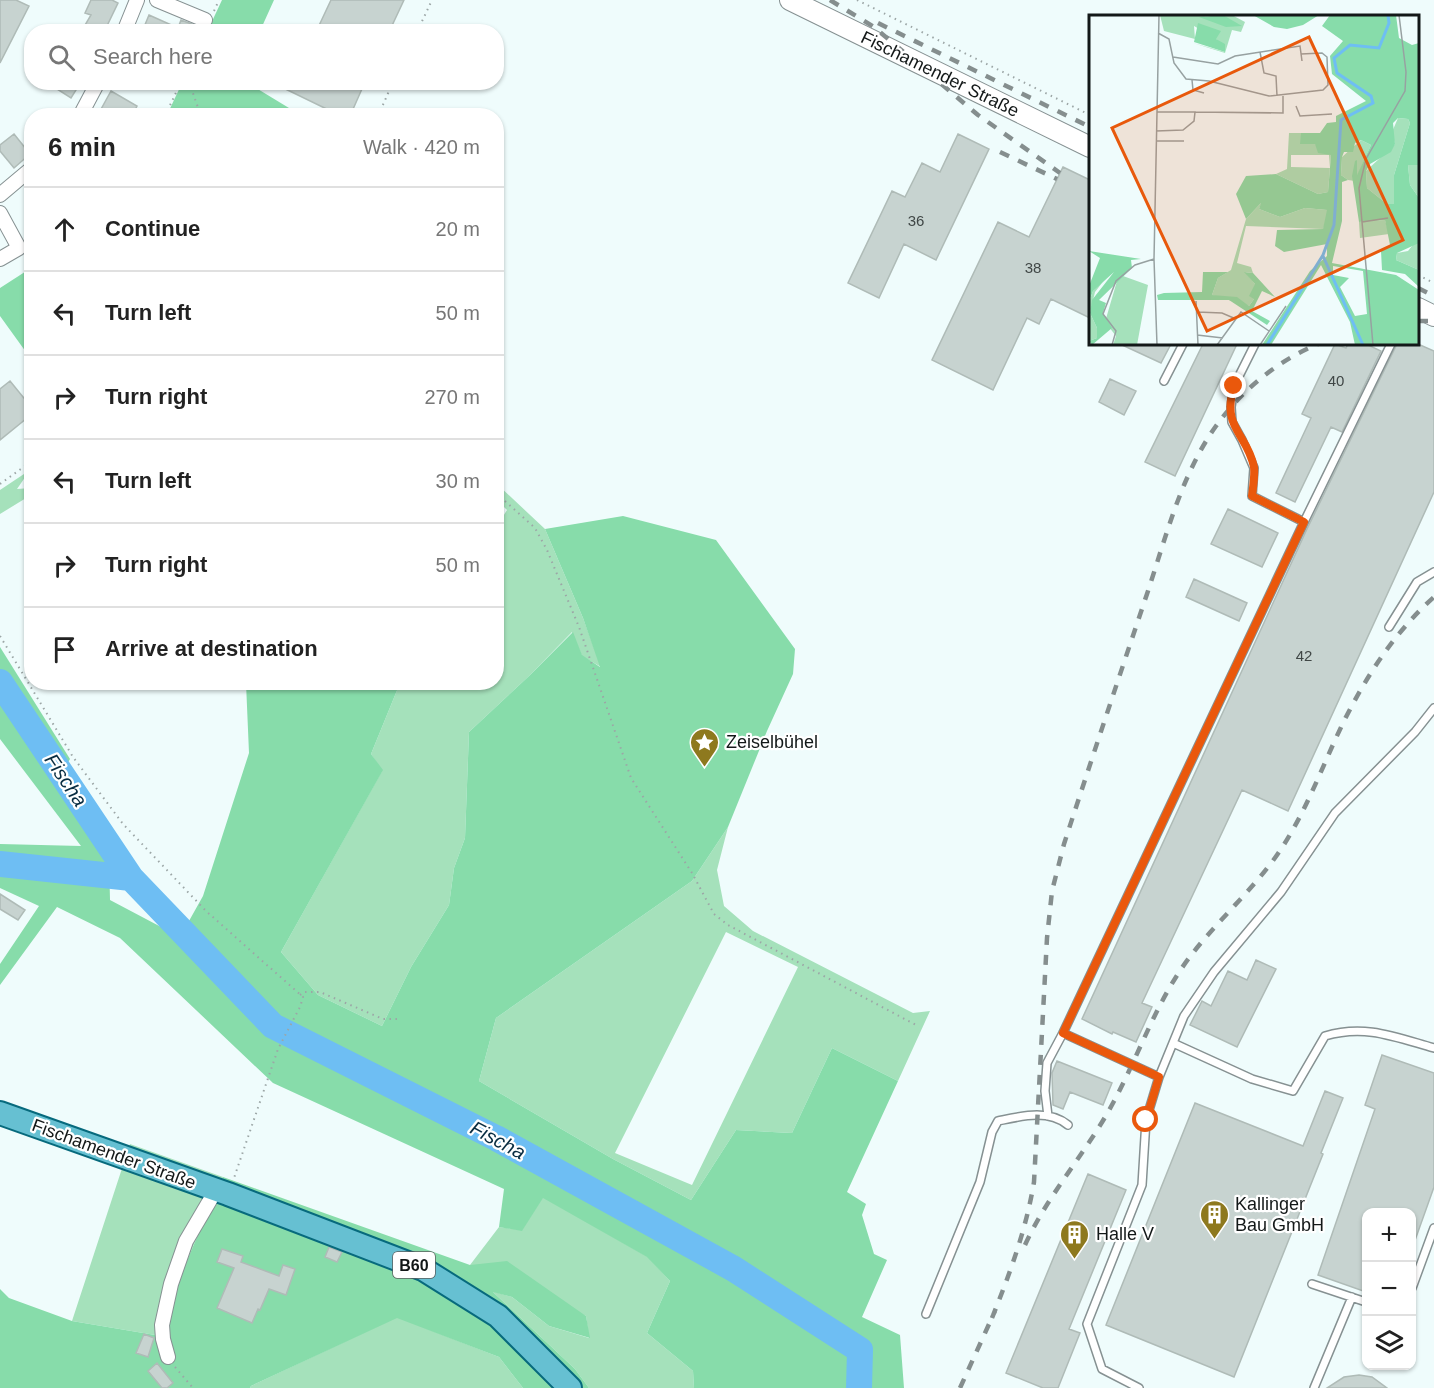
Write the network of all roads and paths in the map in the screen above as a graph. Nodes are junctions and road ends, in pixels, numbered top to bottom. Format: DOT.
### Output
graph roads {
  1 [pos="137,0"];
  2 [pos="157,0"];
  3 [pos="432,0"];
  4 [pos="790,0"];
  5 [pos="857,0"];
  6 [pos="205,20"];
  7 [pos="127,24"];
  8 [pos="421,24"];
  9 [pos="95,90"];
  10 [pos="178,90"];
  11 [pos="192,90"];
  12 [pos="389,90"];
  13 [pos="84,108"];
  14 [pos="169,108"];
  15 [pos="198,108"];
  16 [pos="382,108"];
  17 [pos="1089,115"];
  18 [pos="1089,147"];
  19 [pos="24,175"];
  20 [pos="0,195"];
  21 [pos="0,213"];
  22 [pos="0,259"];
  23 [pos="1419,276"];
  24 [pos="1434,283"];
  25 [pos="1419,308"];
  26 [pos="1434,316"];
  27 [pos="1182,345"];
  28 [pos="1254,345"];
  29 [pos="1391,345"];
  30 [pos="1164,381"];
  31 [pos="24,467"];
  32 [pos="0,484"];
  33 [pos="504,500"];
  34 [pos="1304,522"];
  35 [pos="1434,572"];
  36 [pos="1389,627"];
  37 [pos="0,636"];
  38 [pos="24,676"];
  39 [pos="33,690"];
  40 [pos="1434,708"];
  41 [pos="300,995"];
  42 [pos="401,1019"];
  43 [pos="916,1025"];
  44 [pos="1063,1033"];
  45 [pos="1173,1042"];
  46 [pos="1434,1048"];
  47 [pos="1159,1077"];
  48 [pos="0,1113"];
  49 [pos="1048,1116"];
  50 [pos="1068,1125"];
  51 [pos="225,1190"];
  52 [pos="1434,1228"];
  53 [pos="1416,1277"];
  54 [pos="1312,1284"];
  55 [pos="1352,1297"];
  56 [pos="1362,1301"];
  57 [pos="926,1314"];
  58 [pos="168,1357"];
  59 [pos="193,1388"];
  60 [pos="570,1388"];
  61 [pos="1139,1388"];
  62 [pos="1314,1388"];
  1 -- 7 [label="street"];
  2 -- 6 [label="street"];
  3 -- 8 [label="path"];
  4 -- 18 [label="main road, Fischamender Straße"];
  5 -- 17 [label="path"];
  9 -- 13 [label="street"];
  10 -- 14 [label="path"];
  11 -- 15 [label="path"];
  12 -- 16 [label="path"];
  19 -- 20 [label="street"];
  21 -- 22 [label="street"];
  23 -- 24 [label="path"];
  25 -- 26 [label="main road"];
  27 -- 30 [label="lane"];
  28 -- 34 [label="lane"];
  29 -- 34 [label="lane"];
  31 -- 32 [label="path"];
  33 -- 43 [label="path"];
  34 -- 44 [label="lane"];
  35 -- 36 [label="lane"];
  37 -- 38 [label="path"];
  39 -- 41 [label="path"];
  40 -- 45 [label="lane"];
  41 -- 42 [label="path"];
  41 -- 51 [label="path"];
  44 -- 47 [label="lane"];
  44 -- 49 [label="lane"];
  45 -- 46 [label="lane"];
  45 -- 47 [label="lane"];
  47 -- 61 [label="lane"];
  48 -- 51 [label="main road, Fischamender Straße / B60"];
  49 -- 50 [label="lane"];
  49 -- 57 [label="lane"];
  51 -- 58 [label="street"];
  51 -- 60 [label="main road, B60"];
  52 -- 53 [label="lane"];
  54 -- 55 [label="lane"];
  55 -- 56 [label="lane"];
  55 -- 62 [label="lane"];
  58 -- 59 [label="path"];
}
